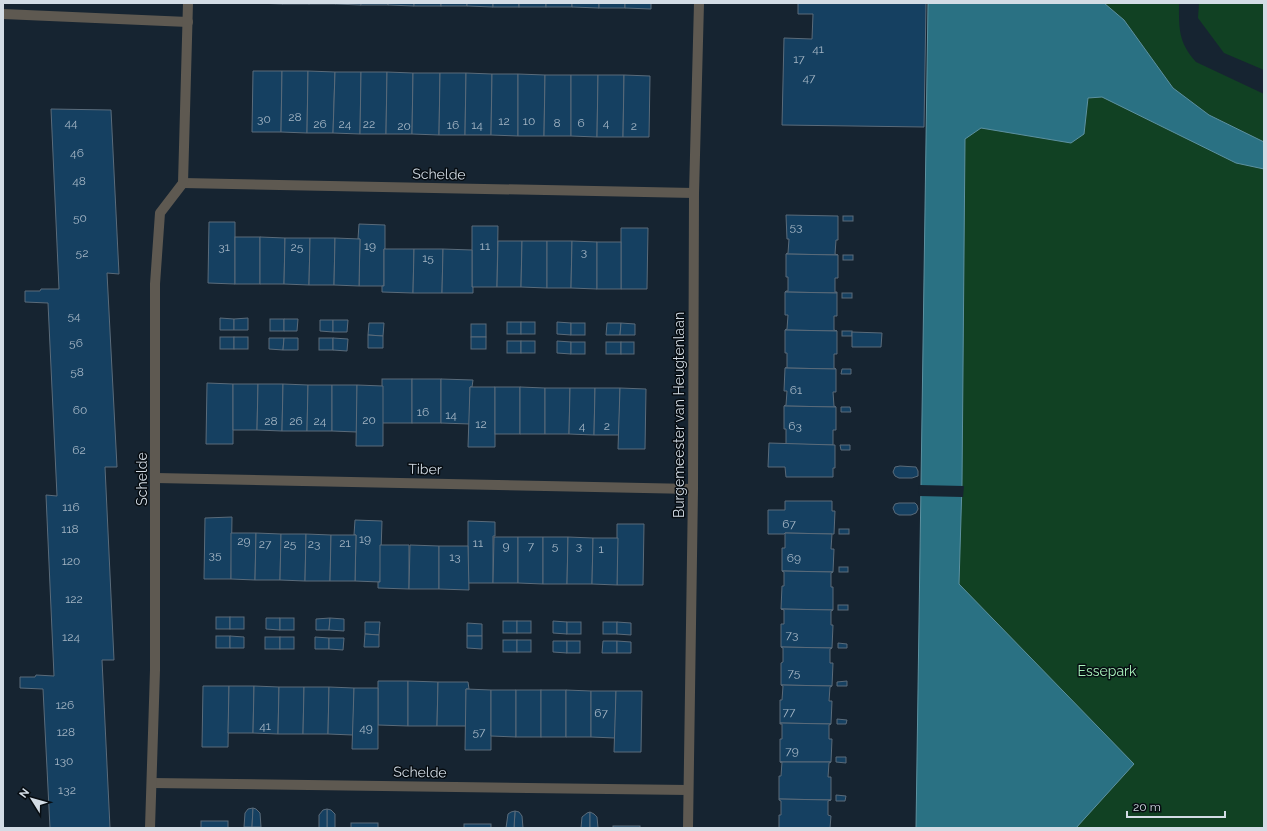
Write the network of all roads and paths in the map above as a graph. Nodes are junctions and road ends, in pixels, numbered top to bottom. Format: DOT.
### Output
graph roads {
  1 [pos="188,3"];
  2 [pos="698,3"];
  3 [pos="3,14"];
  4 [pos="188,22"];
  5 [pos="183,183"];
  6 [pos="694,193"];
  7 [pos="156,478"];
  8 [pos="693,489"];
  9 [pos="152,783"];
  10 [pos="688,790"];
  11 [pos="150,828"];
  12 [pos="688,828"];
  1 -- 4 [label="street"];
  2 -- 6 [label="street, Burgemeester van Heugtenlaan"];
  3 -- 4 [label="street"];
  4 -- 5 [label="street"];
  5 -- 6 [label="street, Schelde"];
  5 -- 7 [label="street, Schelde"];
  6 -- 8 [label="street, Burgemeester van Heugtenlaan"];
  7 -- 8 [label="street, Tiber"];
  7 -- 9 [label="street, Schelde"];
  8 -- 10 [label="street, Burgemeester van Heugtenlaan"];
  9 -- 10 [label="street, Schelde"];
  9 -- 11 [label="street, Schelde"];
  10 -- 12 [label="street, Burgemeester van Heugtenlaan"];
}
